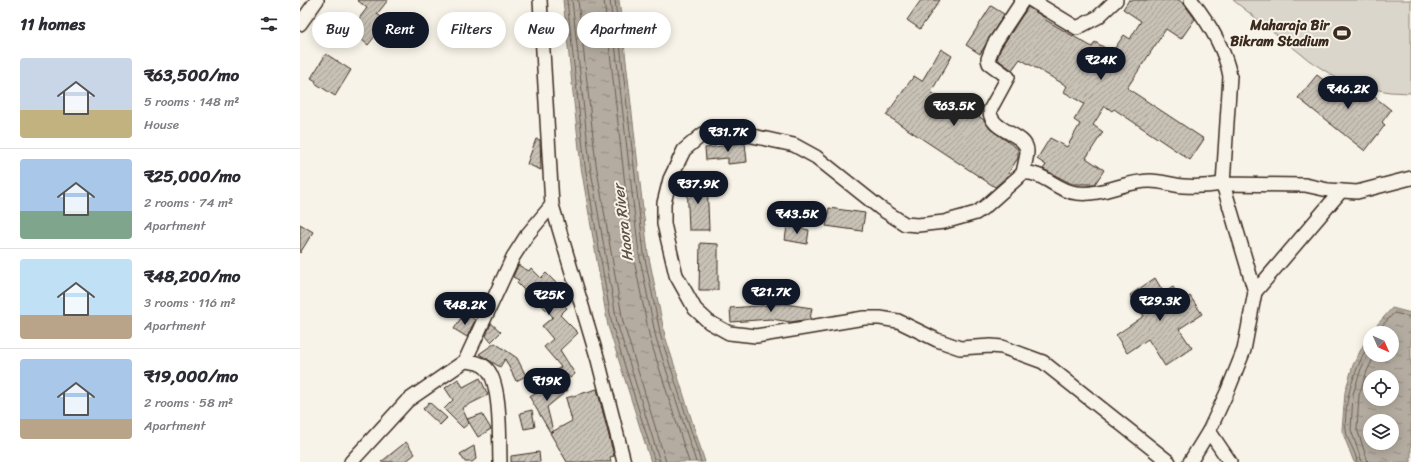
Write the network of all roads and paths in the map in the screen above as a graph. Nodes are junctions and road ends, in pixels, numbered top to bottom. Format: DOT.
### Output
graph roads {
  1 [pos="317,0"];
  2 [pos="540,0"];
  3 [pos="1023,0"];
  4 [pos="1031,0"];
  5 [pos="1116,0"];
  6 [pos="1190,0"];
  7 [pos="300,24"];
  8 [pos="1023,173"];
  9 [pos="1411,178"];
  10 [pos="1223,184"];
  11 [pos="1341,192"];
  12 [pos="552,205"];
  13 [pos="1255,292"];
  14 [pos="465,361"];
  15 [pos="1208,431"];
  16 [pos="351,462"];
  17 [pos="500,462"];
  18 [pos="624,462"];
  19 [pos="1169,462"];
  20 [pos="1190,462"];
  21 [pos="1230,462"];
  1 -- 7 [label="street"];
  2 -- 12 [label="street"];
  3 -- 8 [label="street"];
  4 -- 5 [label="street"];
  6 -- 10 [label="street"];
  8 -- 10 [label="street"];
  8 -- 19 [label="street"];
  9 -- 11 [label="street"];
  10 -- 11 [label="street"];
  10 -- 13 [label="street"];
  11 -- 13 [label="street"];
  12 -- 14 [label="street"];
  12 -- 18 [label="street"];
  13 -- 15 [label="street"];
  14 -- 16 [label="street"];
  14 -- 17 [label="street"];
  15 -- 20 [label="street"];
  15 -- 21 [label="street"];
}
